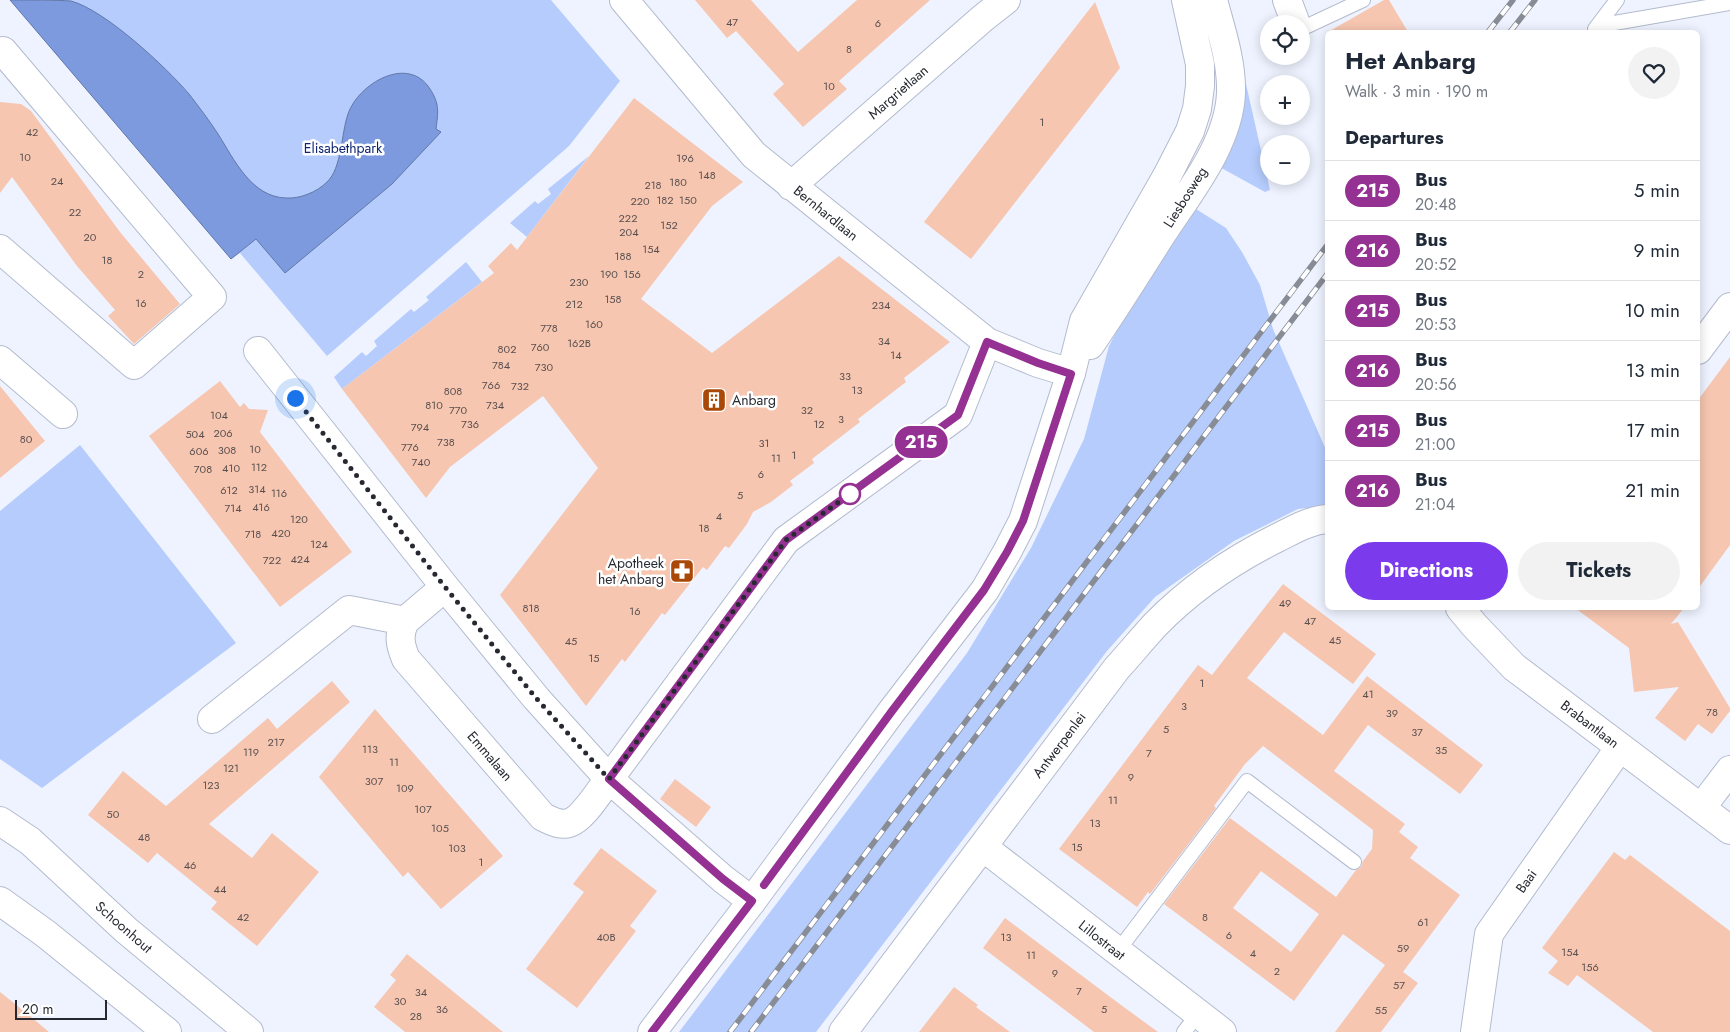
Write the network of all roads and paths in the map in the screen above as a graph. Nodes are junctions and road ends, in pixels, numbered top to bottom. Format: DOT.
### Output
graph roads {
  1 [pos="624,0"];
  2 [pos="1006,0"];
  3 [pos="1186,0"];
  4 [pos="1214,0"];
  5 [pos="1287,0"];
  6 [pos="1363,0"];
  7 [pos="1617,0"];
  8 [pos="1730,4"];
  9 [pos="1293,15"];
  10 [pos="1310,26"];
  11 [pos="1595,29"];
  12 [pos="0,54"];
  13 [pos="791,186"];
  14 [pos="0,250"];
  15 [pos="1730,307"];
  16 [pos="987,342"];
  17 [pos="1700,347"];
  18 [pos="258,351"];
  19 [pos="0,360"];
  20 [pos="1071,374"];
  21 [pos="63,414"];
  22 [pos="1325,520"];
  23 [pos="445,587"];
  24 [pos="1466,610"];
  25 [pos="405,620"];
  26 [pos="212,719"];
  27 [pos="1620,747"];
  28 [pos="1730,770"];
  29 [pos="609,779"];
  30 [pos="1701,808"];
  31 [pos="0,821"];
  32 [pos="1730,830"];
  33 [pos="983,847"];
  34 [pos="1354,862"];
  35 [pos="752,901"];
  36 [pos="0,902"];
  37 [pos="1117,952"];
  38 [pos="1191,1023"];
  39 [pos="167,1032"];
  40 [pos="249,1032"];
  41 [pos="652,1032"];
  42 [pos="843,1032"];
  43 [pos="1222,1032"];
  44 [pos="1475,1032"];
  1 -- 13 [label="street, Bernhardlaan"];
  2 -- 13 [label="street, Margrietlaan"];
  3 -- 20 [label="street, Liesbosweg"];
  4 -- 20 [label="street, Liesbosweg"];
  5 -- 9 [label="street"];
  6 -- 10 [label="lane"];
  7 -- 11 [label="lane"];
  8 -- 11 [label="lane"];
  12 -- 14 [label="street"];
  13 -- 16 [label="street, Bernhardlaan"];
  15 -- 17 [label="street"];
  16 -- 20 [label="street, Bernhardlaan"];
  16 -- 29 [label="street"];
  18 -- 23 [label="street"];
  19 -- 21 [label="street"];
  20 -- 35 [label="street, Liesbosweg"];
  22 -- 33 [label="street, Antwerpenlei"];
  23 -- 25 [label="street"];
  23 -- 29 [label="street"];
  24 -- 27 [label="street, Brabantlaan"];
  25 -- 26 [label="street"];
  25 -- 29 [label="street, Emmalaan"];
  27 -- 30 [label="street, Brabantlaan"];
  27 -- 44 [label="street, Baai"];
  28 -- 30 [label="street"];
  29 -- 35 [label="street"];
  30 -- 32 [label="street, Brabantlaan"];
  31 -- 40 [label="street, Schoonhout"];
  33 -- 37 [label="street, Lillostraat"];
  33 -- 42 [label="street, Antwerpenlei"];
  34 -- 37 [label="lane"];
  35 -- 41 [label="street, Liesbosweg"];
  36 -- 39 [label="street"];
  37 -- 38 [label="street, Lillostraat"];
  38 -- 43 [label="street, Lillostraat"];
}
